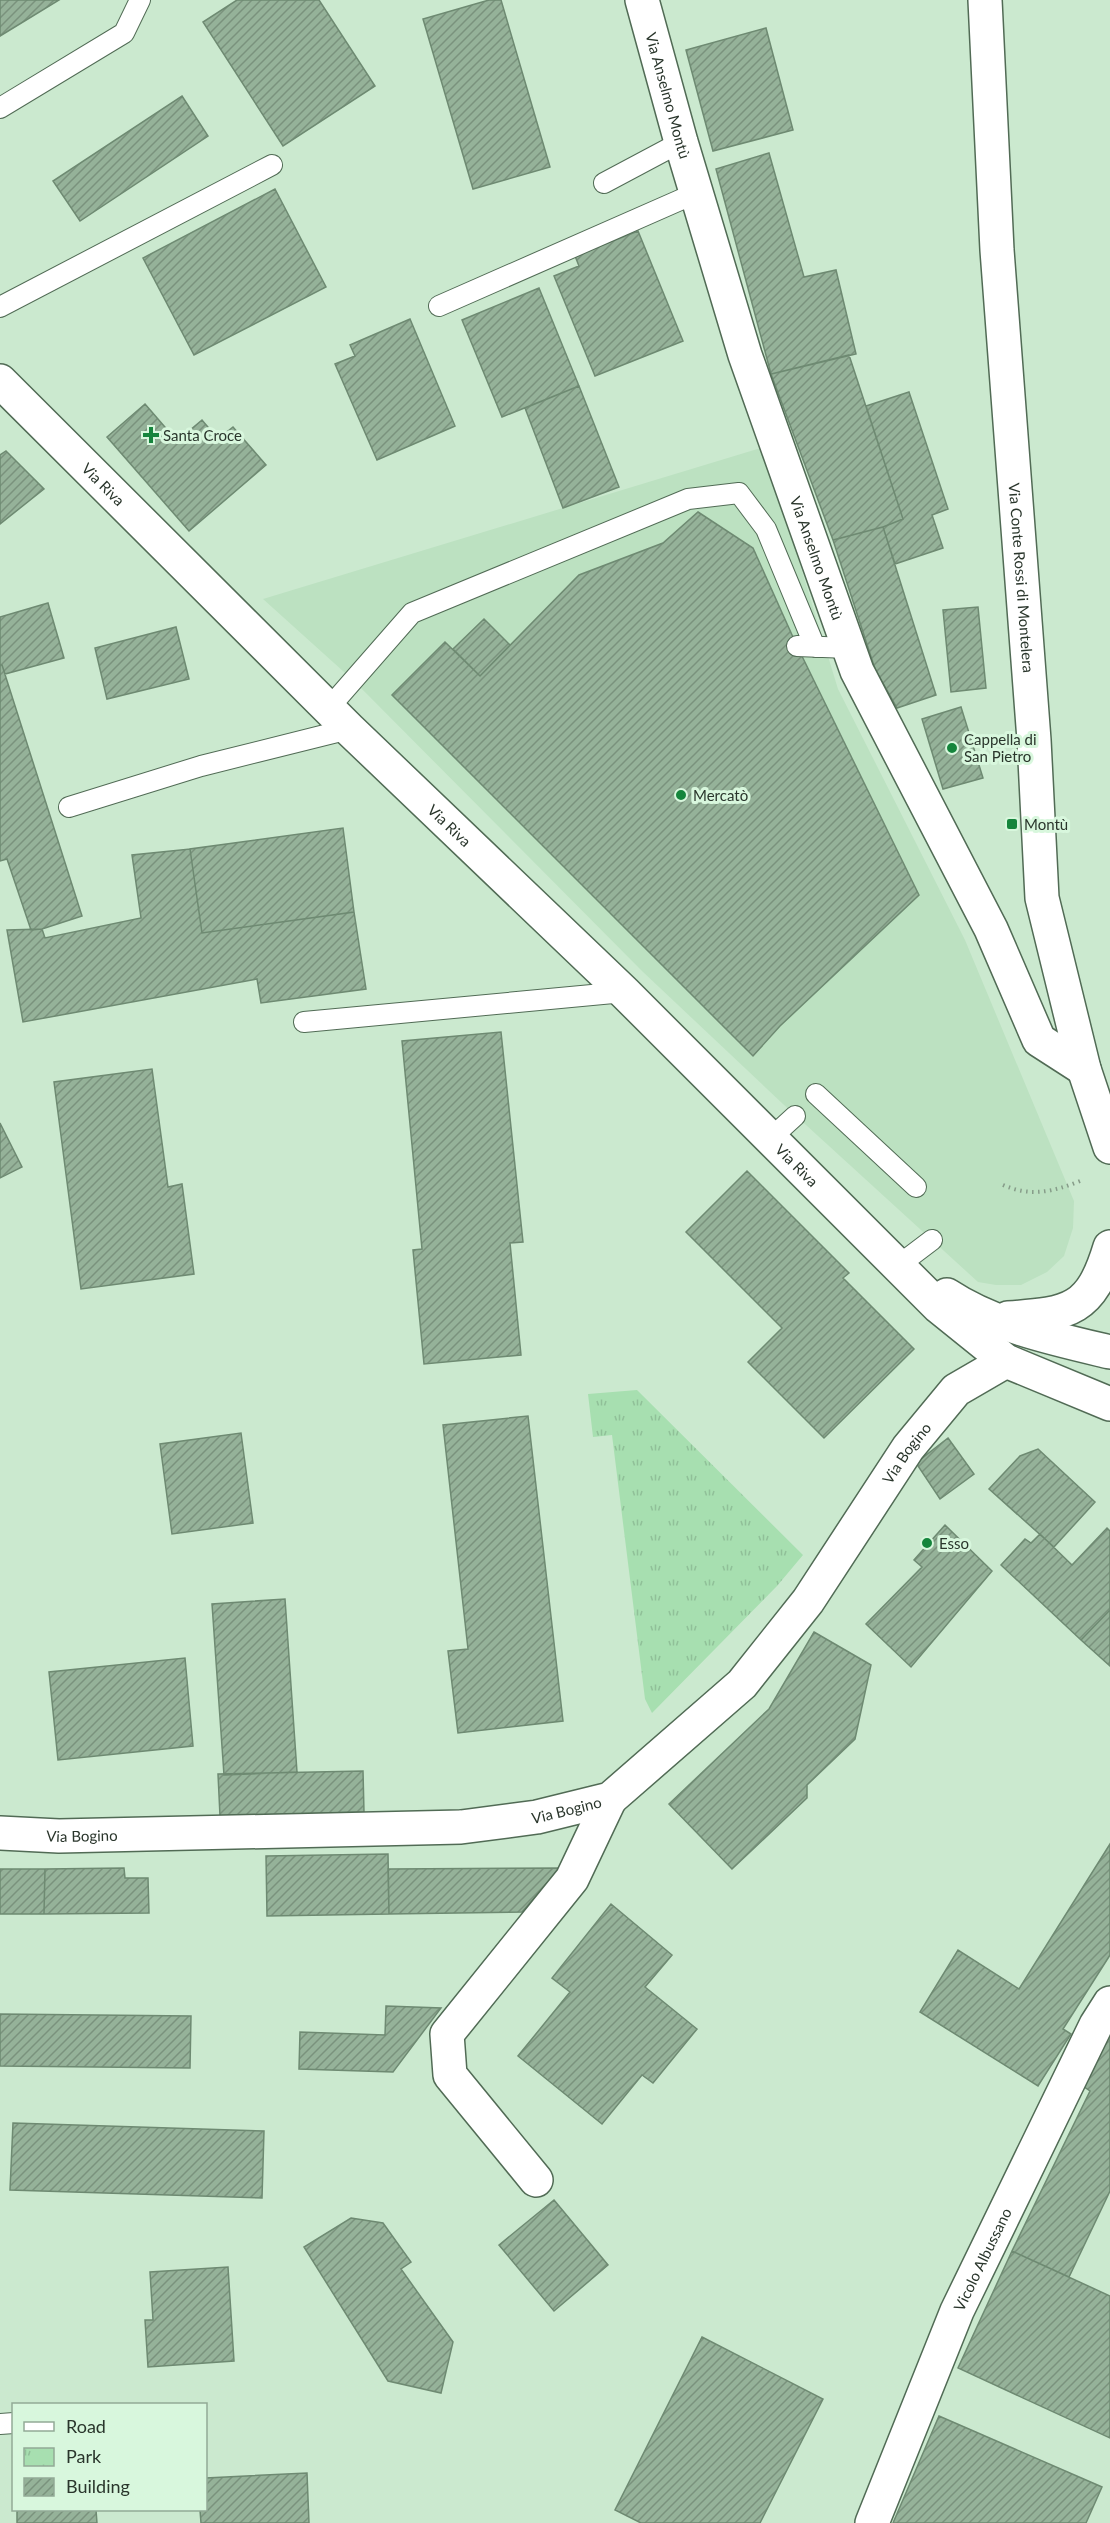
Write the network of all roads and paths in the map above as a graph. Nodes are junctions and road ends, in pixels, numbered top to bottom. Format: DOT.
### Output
graph roads {
  1 [pos="141,0"];
  2 [pos="642,0"];
  3 [pos="985,0"];
  4 [pos="0,108"];
  5 [pos="681,142"];
  6 [pos="272,165"];
  7 [pos="604,183"];
  8 [pos="696,193"];
  9 [pos="439,306"];
  10 [pos="0,307"];
  11 [pos="0,381"];
  12 [pos="849,648"];
  13 [pos="338,719"];
  14 [pos="69,807"];
  15 [pos="624,992"];
  16 [pos="304,1022"];
  17 [pos="1084,1069"];
  18 [pos="816,1094"];
  19 [pos="795,1116"];
  20 [pos="771,1138"];
  21 [pos="1110,1147"];
  22 [pos="1080,1181"];
  23 [pos="1003,1185"];
  24 [pos="916,1187"];
  25 [pos="932,1240"];
  26 [pos="1110,1247"];
  27 [pos="900,1265"];
  28 [pos="996,1319"];
  29 [pos="1110,1352"];
  30 [pos="1006,1361"];
  31 [pos="1110,1368"];
  32 [pos="1110,1404"];
  33 [pos="610,1799"];
  34 [pos="0,1833"];
  35 [pos="1110,2003"];
  36 [pos="536,2180"];
  37 [pos="872,2523"];
  1 -- 4 [label="lane"];
  2 -- 5 [label="street, Via Anselmo Montù"];
  3 -- 17 [label="street, Via Conte Rossi di Montelera"];
  5 -- 7 [label="lane"];
  5 -- 8 [label="street, Via Anselmo Montù"];
  6 -- 10 [label="lane"];
  8 -- 9 [label="lane"];
  8 -- 12 [label="street, Via Anselmo Montù"];
  11 -- 13 [label="street, Via Riva"];
  12 -- 13 [label="lane"];
  12 -- 17 [label="street, Via Anselmo Montù"];
  13 -- 14 [label="lane"];
  13 -- 15 [label="street, Via Riva"];
  15 -- 16 [label="lane"];
  15 -- 20 [label="street, Via Riva"];
  17 -- 21 [label="street, Via Conte Rossi di Montelera"];
  18 -- 24 [label="lane"];
  19 -- 20 [label="lane"];
  20 -- 27 [label="street, Via Riva"];
  22 -- 23 [label="path"];
  25 -- 27 [label="lane"];
  26 -- 28 [label="street"];
  27 -- 28 [label="street, Via Riva"];
  27 -- 30 [label="street, Via Riva"];
  28 -- 29 [label="street, Via Riva"];
  30 -- 31 [label="street"];
  30 -- 32 [label="street, Via Riva"];
  30 -- 33 [label="street, Via Bogino"];
  33 -- 34 [label="street, Via Bogino"];
  33 -- 36 [label="street"];
  35 -- 37 [label="street, Vicolo Albussano"];
}
